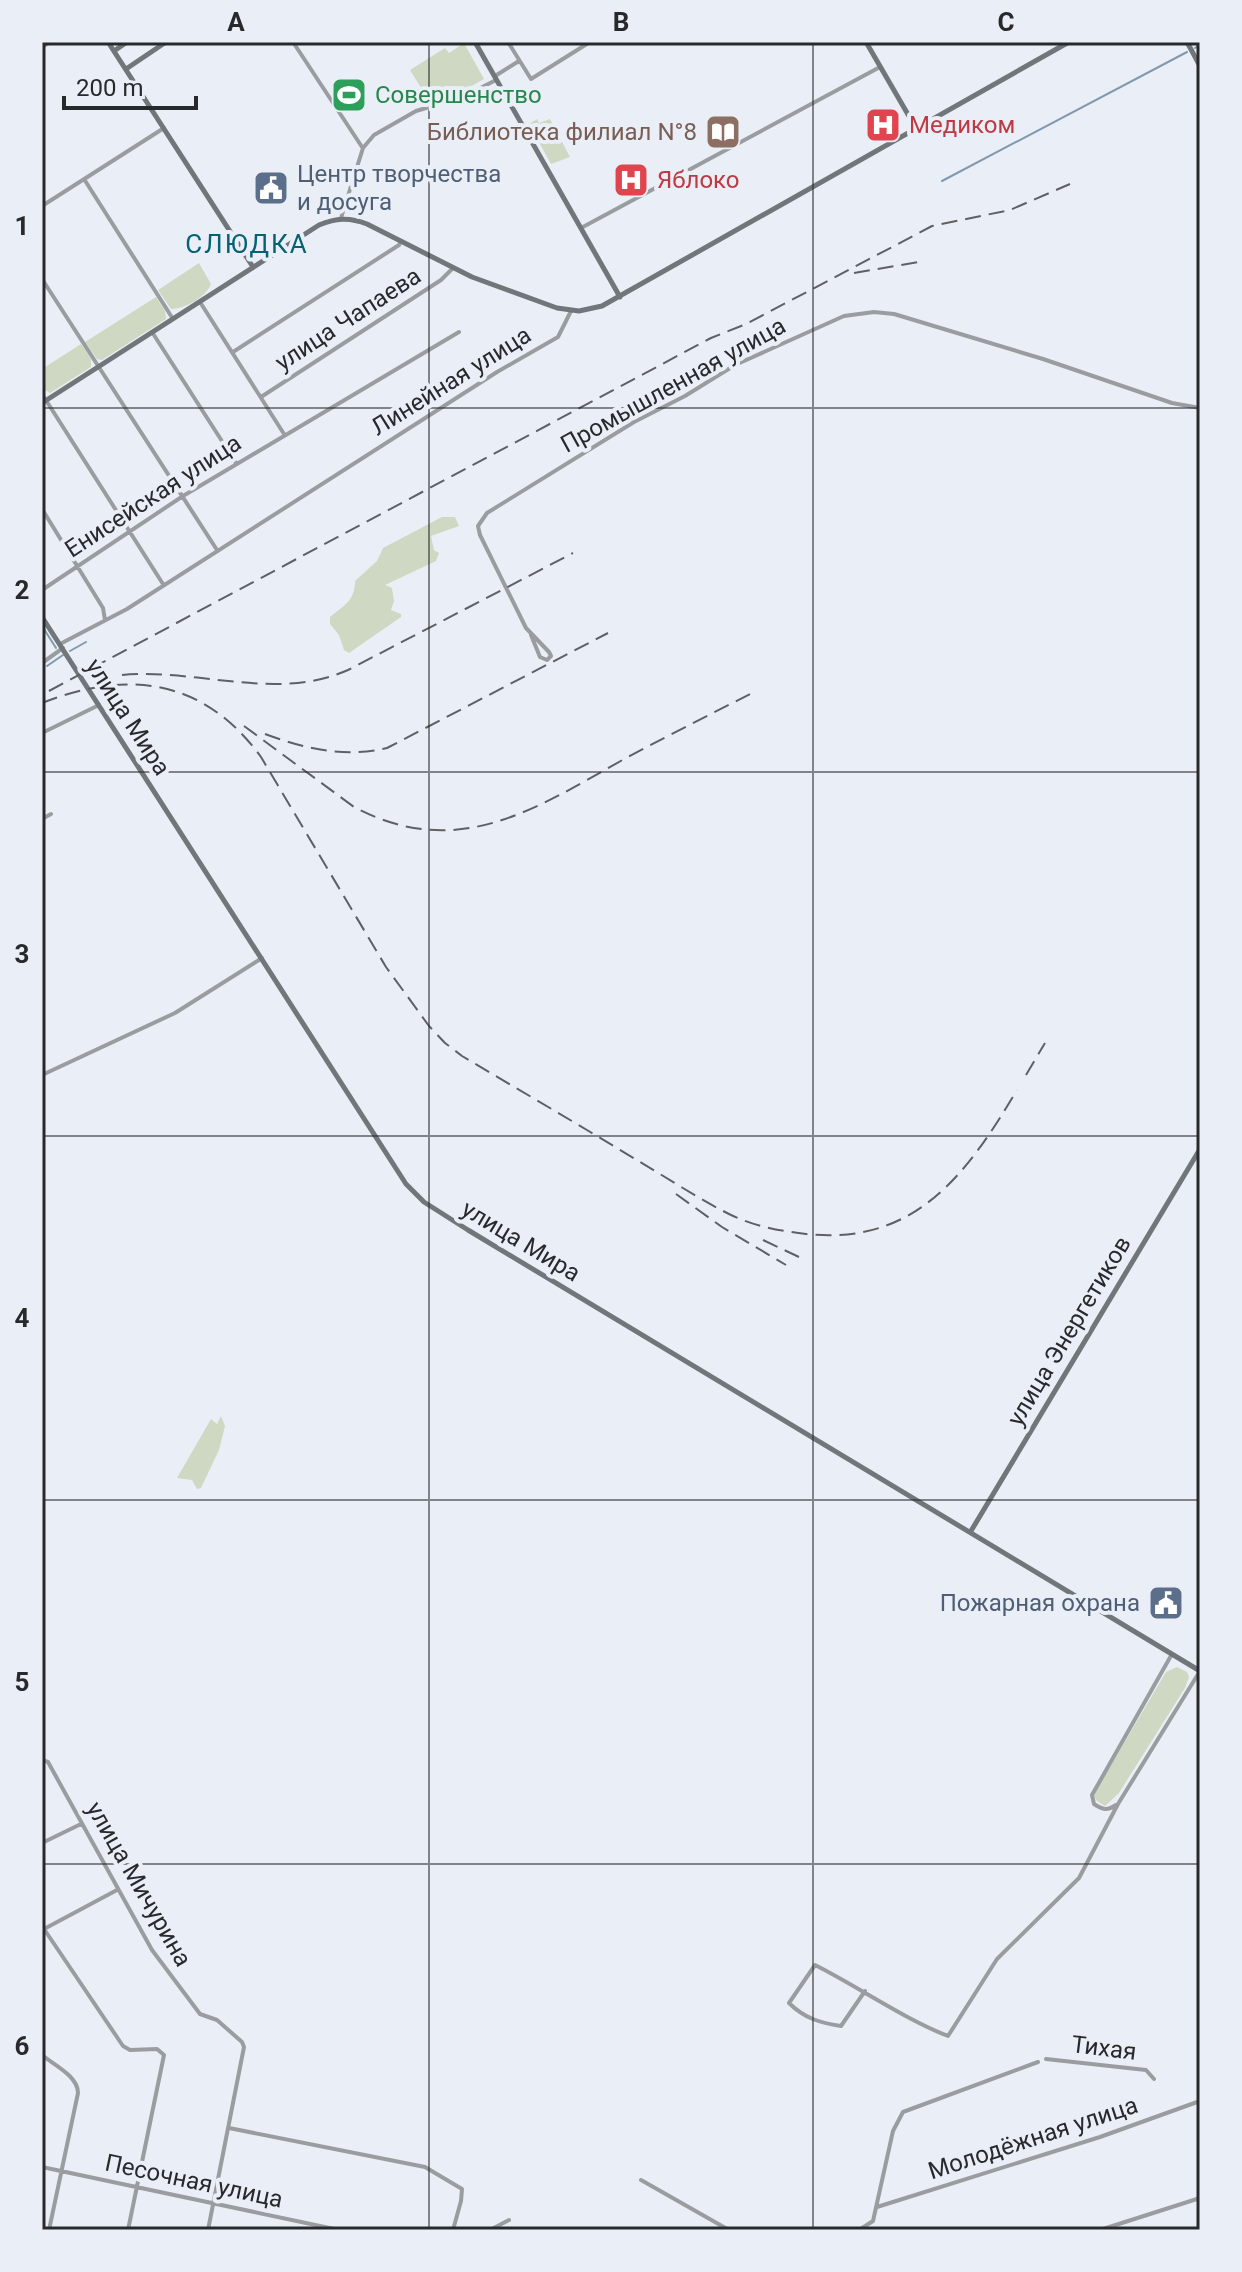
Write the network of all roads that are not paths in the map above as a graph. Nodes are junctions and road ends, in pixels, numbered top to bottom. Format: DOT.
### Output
graph roads {
  1 [pos="50,42"];
  2 [pos="108,42"];
  3 [pos="127,42"];
  4 [pos="166,42"];
  5 [pos="293,42"];
  6 [pos="475,42"];
  7 [pos="508,42"];
  8 [pos="590,42"];
  9 [pos="866,42"];
  10 [pos="1069,42"];
  11 [pos="1187,42"];
  12 [pos="42,47"];
  13 [pos="114,51"];
  14 [pos="519,61"];
  15 [pos="1200,66"];
  16 [pos="880,67"];
  17 [pos="126,69"];
  18 [pos="496,78"];
  19 [pos="164,128"];
  20 [pos="917,130"];
  21 [pos="363,148"];
  22 [pos="84,179"];
  23 [pos="42,206"];
  24 [pos="341,218"];
  25 [pos="581,228"];
  26 [pos="401,241"];
  27 [pos="253,267"];
  28 [pos="453,268"];
  29 [pos="42,279"];
  30 [pos="620,297"];
  31 [pos="200,302"];
  32 [pos="571,311"];
  33 [pos="173,319"];
  34 [pos="152,332"];
  35 [pos="459,332"];
  36 [pos="233,352"];
  37 [pos="98,367"];
  38 [pos="42,394"];
  39 [pos="261,397"];
  40 [pos="44,402"];
  41 [pos="1200,408"];
  42 [pos="284,434"];
  43 [pos="236,463"];
  44 [pos="183,496"];
  45 [pos="42,509"];
  46 [pos="130,531"];
  47 [pos="217,550"];
  48 [pos="78,564"];
  49 [pos="164,585"];
  50 [pos="42,590"];
  51 [pos="42,617"];
  52 [pos="105,620"];
  53 [pos="531,635"];
  54 [pos="61,646"];
  55 [pos="42,663"];
  56 [pos="99,705"];
  57 [pos="42,733"];
  58 [pos="51,814"];
  59 [pos="42,819"];
  60 [pos="262,958"];
  61 [pos="42,1075"];
  62 [pos="1200,1149"];
  63 [pos="971,1531"];
  64 [pos="1172,1654"];
  65 [pos="1200,1671"];
  66 [pos="42,1760"];
  67 [pos="1118,1804"];
  68 [pos="81,1824"];
  69 [pos="42,1843"];
  70 [pos="118,1890"];
  71 [pos="43,1928"];
  72 [pos="865,1991"];
  73 [pos="42,2055"];
  74 [pos="1046,2059"];
  75 [pos="1038,2062"];
  76 [pos="1154,2079"];
  77 [pos="1200,2101"];
  78 [pos="229,2128"];
  79 [pos="42,2167"];
  80 [pos="61,2171"];
  81 [pos="641,2180"];
  82 [pos="137,2187"];
  83 [pos="1200,2198"];
  84 [pos="213,2203"];
  85 [pos="877,2207"];
  86 [pos="509,2220"];
  87 [pos="49,2230"];
  88 [pos="128,2230"];
  89 [pos="208,2230"];
  90 [pos="339,2230"];
  91 [pos="453,2230"];
  92 [pos="490,2230"];
  93 [pos="729,2230"];
  94 [pos="859,2230"];
  95 [pos="1100,2230"];
  1 -- 12 [label="street"];
  2 -- 13 [label="main road"];
  3 -- 13 [label="main road"];
  4 -- 17 [label="main road"];
  5 -- 21 [label="street"];
  6 -- 18 [label="main road"];
  7 -- 14 [label="street"];
  8 -- 14 [label="street"];
  9 -- 16 [label="main road"];
  10 -- 20 [label="main road"];
  11 -- 15 [label="main road"];
  13 -- 17 [label="main road"];
  14 -- 18 [label="street"];
  16 -- 20 [label="main road"];
  16 -- 25 [label="street"];
  17 -- 19 [label="main road"];
  18 -- 21 [label="street"];
  18 -- 25 [label="main road"];
  19 -- 22 [label="street"];
  19 -- 27 [label="main road"];
  20 -- 30 [label="main road"];
  21 -- 24 [label="street"];
  22 -- 23 [label="street"];
  22 -- 33 [label="street"];
  24 -- 26 [label="main road, улица Чапаева"];
  24 -- 27 [label="main road"];
  25 -- 30 [label="main road"];
  26 -- 28 [label="main road, улица Чапаева"];
  26 -- 36 [label="street, улица Чапаева"];
  27 -- 31 [label="main road"];
  28 -- 32 [label="main road, улица Чапаева"];
  28 -- 39 [label="street, улица Чапаева"];
  29 -- 37 [label="street"];
  30 -- 32 [label="main road"];
  31 -- 33 [label="main road"];
  31 -- 36 [label="street"];
  32 -- 47 [label="street, Линейная улица"];
  33 -- 34 [label="main road"];
  34 -- 37 [label="main road"];
  34 -- 43 [label="street"];
  35 -- 42 [label="street, Енисейская улица"];
  36 -- 39 [label="street"];
  37 -- 40 [label="main road"];
  37 -- 44 [label="street"];
  38 -- 40 [label="street"];
  39 -- 42 [label="street"];
  40 -- 46 [label="street"];
  41 -- 53 [label="street, Промышленная улица"];
  42 -- 43 [label="street, Енисейская улица"];
  43 -- 44 [label="street, Енисейская улица"];
  44 -- 46 [label="street, Енисейская улица"];
  44 -- 47 [label="street"];
  45 -- 48 [label="street"];
  46 -- 48 [label="street, Енисейская улица"];
  46 -- 49 [label="street"];
  47 -- 49 [label="street, Линейная улица"];
  48 -- 50 [label="street, Енисейская улица"];
  48 -- 52 [label="street"];
  49 -- 52 [label="street, Линейная улица"];
  51 -- 54 [label="main road, улица Мира"];
  52 -- 54 [label="street, Линейная улица"];
  53 -- 53 [label="street, Промышленная улица"];
  54 -- 55 [label="street, Линейная улица"];
  54 -- 56 [label="main road, улица Мира"];
  56 -- 57 [label="street"];
  56 -- 60 [label="main road, улица Мира"];
  58 -- 59 [label="street"];
  60 -- 61 [label="street"];
  60 -- 63 [label="main road, улица Мира"];
  62 -- 63 [label="main road, улица Энергетиков"];
  63 -- 64 [label="main road, улица Мира"];
  64 -- 65 [label="main road, улица Мира"];
  64 -- 67 [label="street"];
  65 -- 67 [label="street"];
  66 -- 68 [label="street, улица Мичурина"];
  67 -- 72 [label="street"];
  68 -- 69 [label="street"];
  68 -- 70 [label="street, улица Мичурина"];
  70 -- 71 [label="street"];
  70 -- 78 [label="street, улица Мичурина"];
  71 -- 82 [label="street"];
  72 -- 72 [label="street"];
  73 -- 80 [label="street"];
  74 -- 76 [label="street, Тихая"];
  75 -- 85 [label="street"];
  77 -- 85 [label="street, Молодёжная улица"];
  78 -- 84 [label="street"];
  78 -- 91 [label="street"];
  79 -- 80 [label="street, Песочная улица"];
  80 -- 82 [label="street, Песочная улица"];
  80 -- 87 [label="street"];
  81 -- 93 [label="street"];
  82 -- 84 [label="street, Песочная улица"];
  82 -- 88 [label="street"];
  83 -- 95 [label="street"];
  84 -- 89 [label="street"];
  84 -- 90 [label="street, Песочная улица"];
  85 -- 94 [label="street"];
  86 -- 92 [label="street"];
}
